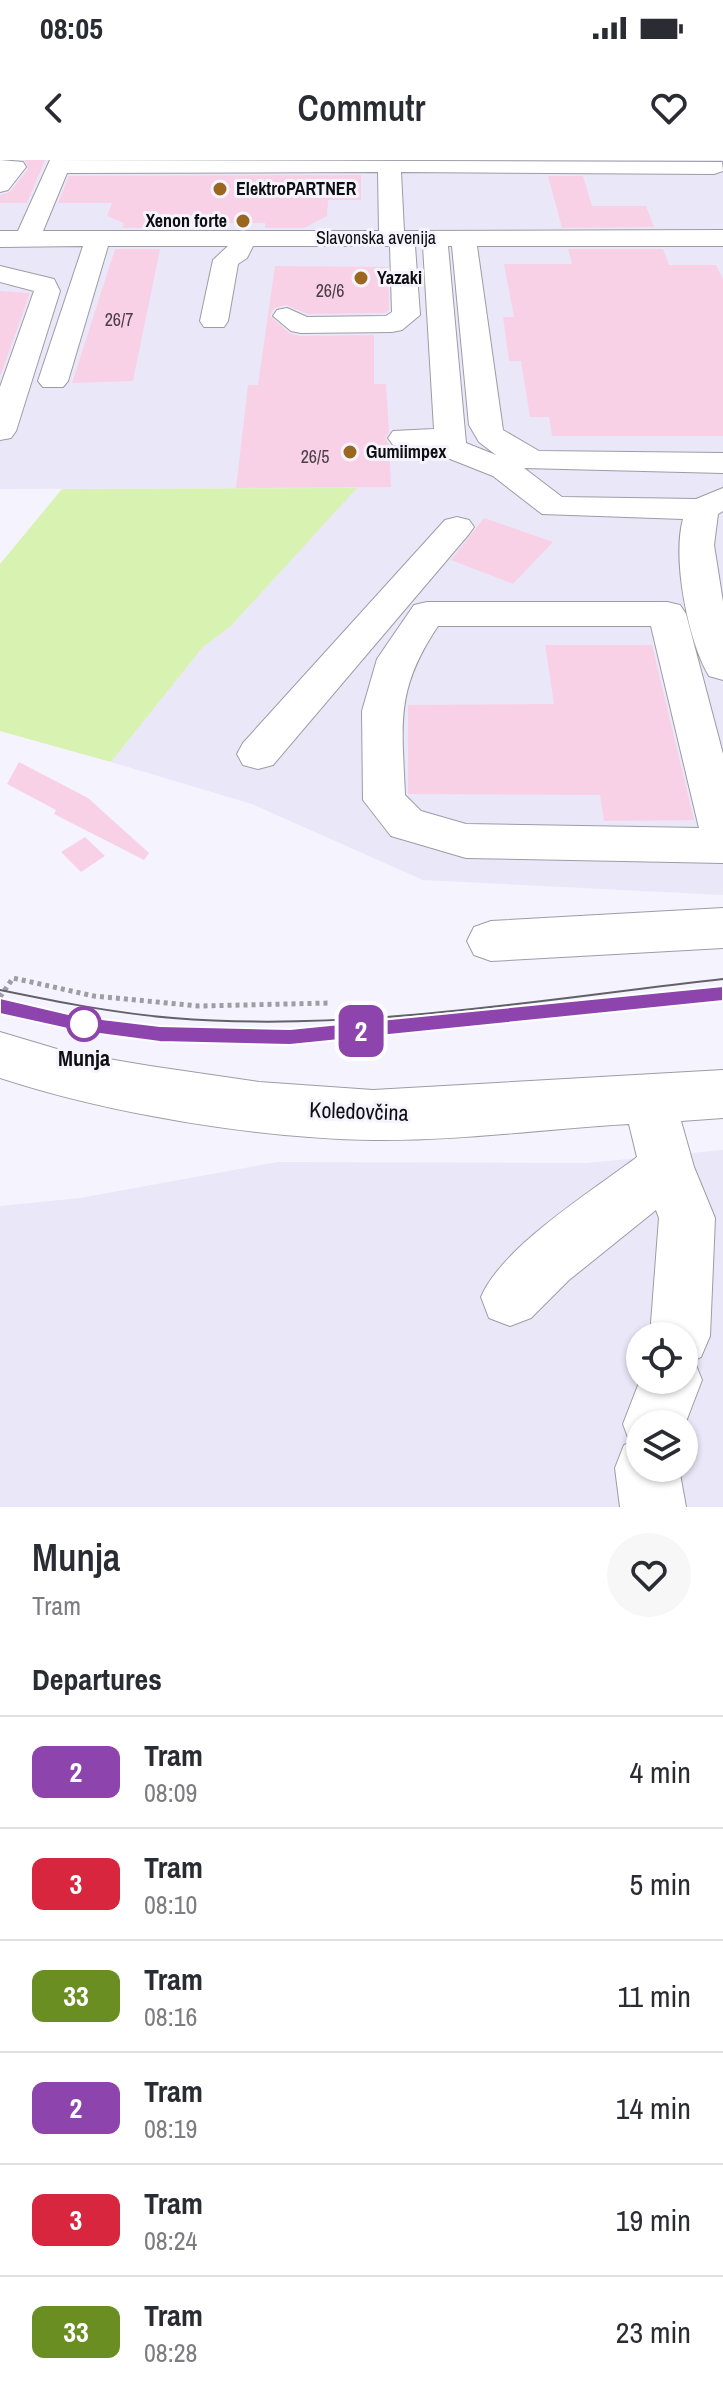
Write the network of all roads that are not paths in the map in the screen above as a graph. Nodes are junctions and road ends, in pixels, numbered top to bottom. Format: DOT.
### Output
graph roads {
  1 [pos="60,163"];
  2 [pos="389,165"];
  3 [pos="0,167"];
  4 [pos="716,170"];
  5 [pos="0,185"];
  6 [pos="98,238"];
  7 [pos="244,238"];
  8 [pos="397,238"];
  9 [pos="723,238"];
  10 [pos="0,239"];
  11 [pos="455,245"];
  12 [pos="38,246"];
  13 [pos="723,258"];
  14 [pos="7,275"];
  15 [pos="287,316"];
  16 [pos="214,321"];
  17 [pos="53,381"];
  18 [pos="0,431"];
  19 [pos="404,438"];
  20 [pos="451,438"];
  21 [pos="723,463"];
  22 [pos="712,504"];
  23 [pos="457,527"];
  24 [pos="386,606"];
  25 [pos="427,614"];
  26 [pos="723,667"];
  27 [pos="258,754"];
  28 [pos="723,836"];
  29 [pos="723,846"];
  30 [pos="723,928"];
  31 [pos="491,941"];
  32 [pos="0,1055"];
  33 [pos="723,1094"];
  34 [pos="649,1099"];
  35 [pos="667,1167"];
  36 [pos="510,1297"];
  37 [pos="681,1322"];
  38 [pos="649,1482"];
  39 [pos="653,1507"];
  1 -- 2 [label="street"];
  1 -- 12 [label="street"];
  2 -- 4 [label="street"];
  2 -- 8 [label="street"];
  3 -- 5 [label="street"];
  6 -- 7 [label="street, Slavonska avenija"];
  6 -- 12 [label="street, Slavonska avenija"];
  6 -- 17 [label="street"];
  7 -- 8 [label="street, Slavonska avenija"];
  7 -- 16 [label="street"];
  8 -- 11 [label="street, Slavonska avenija"];
  8 -- 15 [label="street"];
  9 -- 11 [label="street, Slavonska avenija"];
  10 -- 12 [label="street, Slavonska avenija"];
  11 -- 13 [label="street"];
  11 -- 20 [label="street"];
  11 -- 21 [label="street"];
  12 -- 14 [label="street"];
  14 -- 18 [label="street"];
  19 -- 20 [label="street"];
  20 -- 22 [label="street"];
  22 -- 26 [label="street"];
  23 -- 24 [label="street"];
  24 -- 25 [label="street"];
  24 -- 27 [label="street"];
  25 -- 28 [label="street"];
  25 -- 29 [label="street"];
  30 -- 31 [label="street"];
  32 -- 34 [label="street, Koledovčina"];
  33 -- 34 [label="street, Koledovčina"];
  34 -- 35 [label="street"];
  35 -- 36 [label="street"];
  35 -- 37 [label="street"];
  38 -- 39 [label="street"];
}
